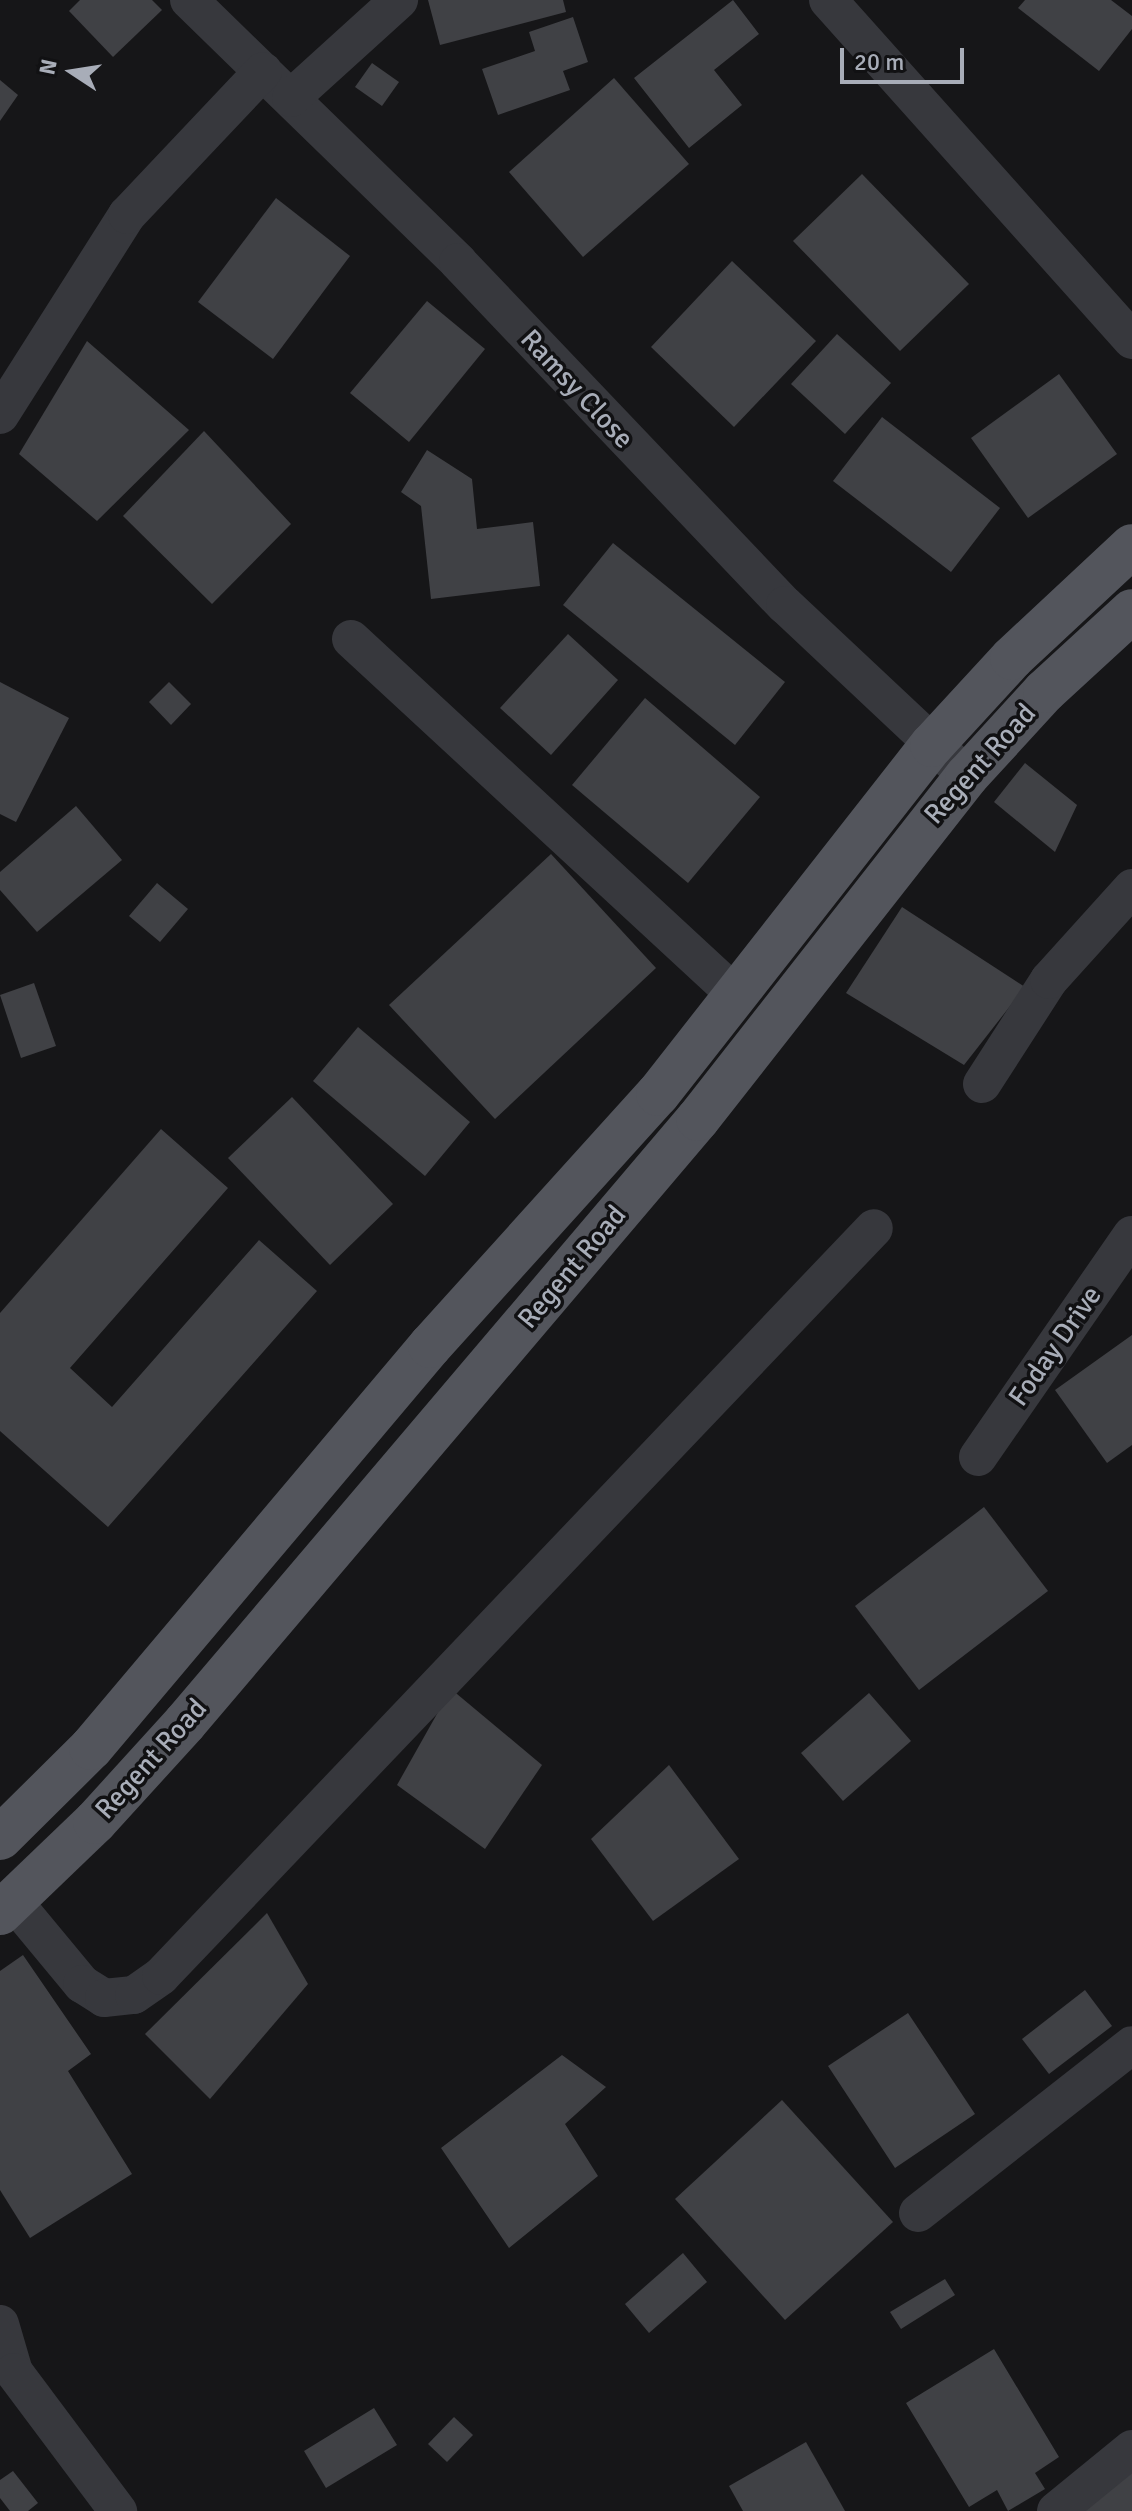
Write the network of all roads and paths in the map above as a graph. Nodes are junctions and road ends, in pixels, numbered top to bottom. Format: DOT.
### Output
graph roads {
  1 [pos="189,0"];
  2 [pos="399,0"];
  3 [pos="828,0"];
  4 [pos="263,71"];
  5 [pos="291,98"];
  6 [pos="1132,340"];
  7 [pos="0,415"];
  8 [pos="1132,546"];
  9 [pos="1132,611"];
  10 [pos="351,639"];
  11 [pos="932,745"];
  12 [pos="967,776"];
  13 [pos="1132,888"];
  14 [pos="737,996"];
  15 [pos="982,1084"];
  16 [pos="874,1228"];
  17 [pos="1132,1235"];
  18 [pos="525,1243"];
  19 [pos="562,1280"];
  20 [pos="401,1382"];
  21 [pos="439,1420"];
  22 [pos="978,1457"];
  23 [pos="0,1838"];
  24 [pos="6,1907"];
  25 [pos="1132,2045"];
  26 [pos="918,2213"];
  27 [pos="0,2324"];
  28 [pos="7,2380"];
  29 [pos="1132,2449"];
  30 [pos="118,2511"];
  31 [pos="1056,2511"];
  1 -- 4 [label="street, Ramsy Close"];
  2 -- 5 [label="street"];
  3 -- 6 [label="street"];
  4 -- 5 [label="street, Ramsy Close"];
  4 -- 7 [label="street"];
  5 -- 11 [label="street, Ramsy Close"];
  8 -- 11 [label="main road, Regent Road"];
  9 -- 12 [label="main road, Regent Road"];
  10 -- 14 [label="street"];
  11 -- 12 [label="street, Ramsy Close"];
  11 -- 14 [label="main road, Regent Road"];
  12 -- 19 [label="main road, Regent Road"];
  13 -- 15 [label="street"];
  14 -- 18 [label="main road, Regent Road"];
  16 -- 24 [label="street"];
  17 -- 22 [label="street, Foday Drive"];
  18 -- 19 [label="main road"];
  18 -- 20 [label="main road, Regent Road"];
  19 -- 21 [label="main road, Regent Road"];
  20 -- 21 [label="main road"];
  20 -- 23 [label="main road, Regent Road"];
  21 -- 24 [label="main road, Regent Road"];
  25 -- 26 [label="street"];
  27 -- 28 [label="street"];
  28 -- 30 [label="street"];
  29 -- 31 [label="street"];
}
